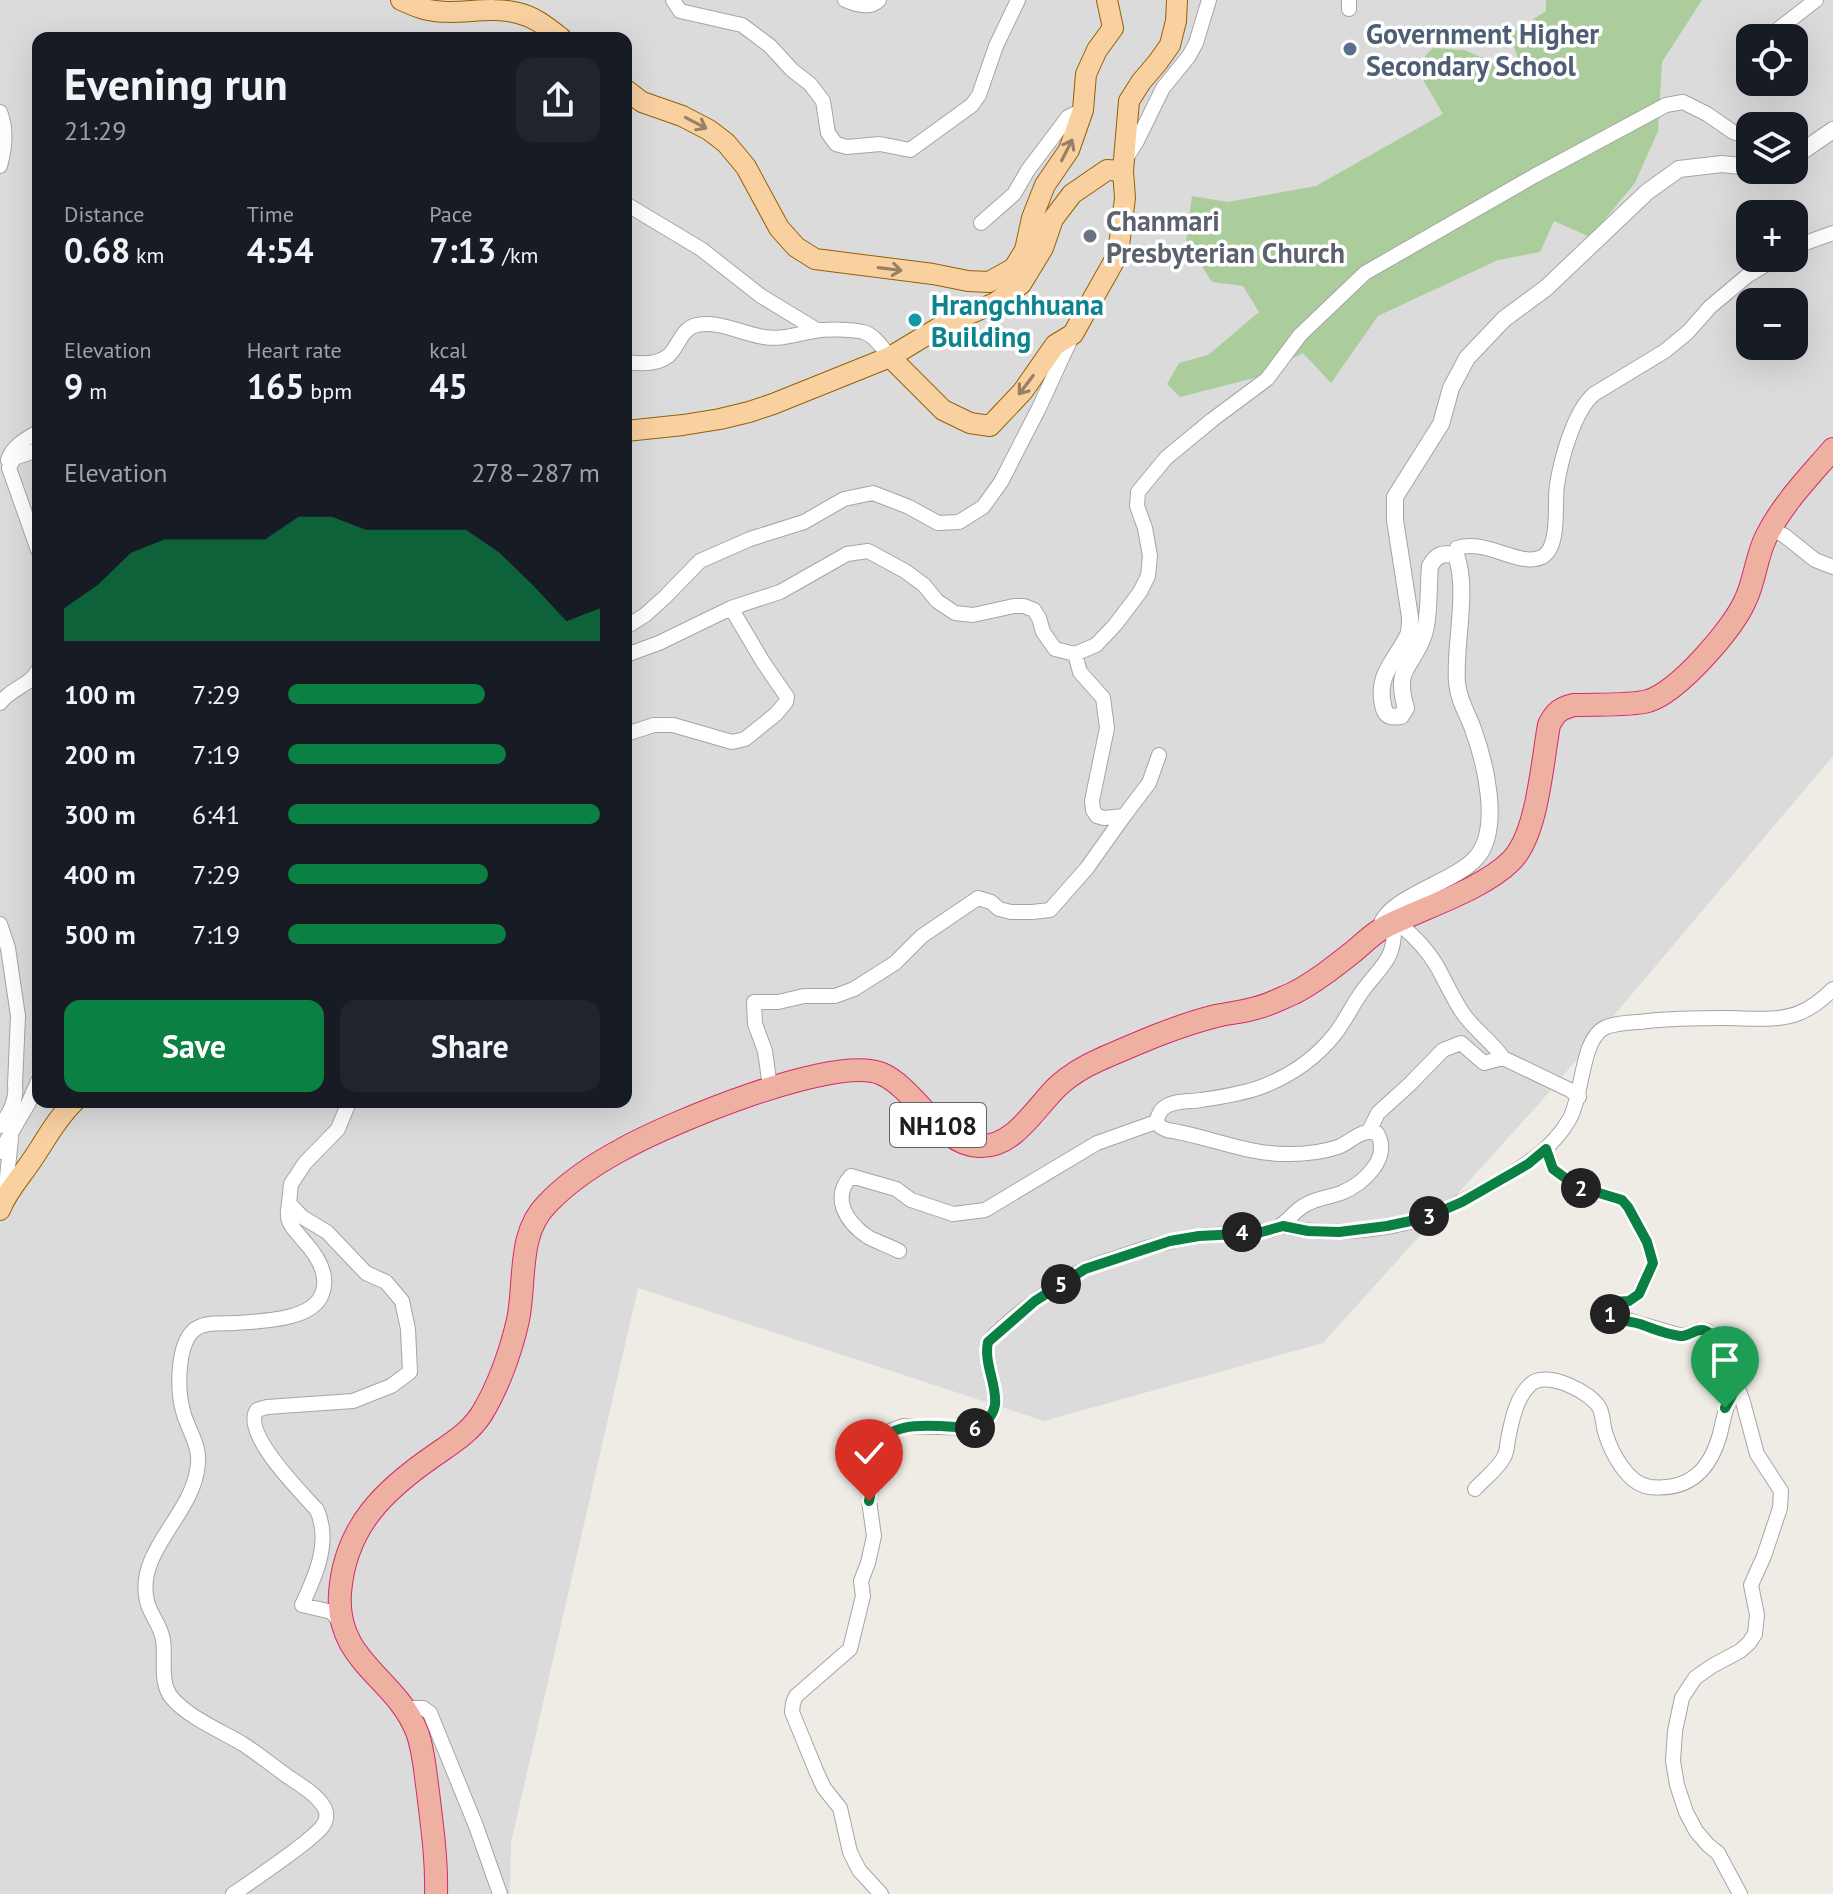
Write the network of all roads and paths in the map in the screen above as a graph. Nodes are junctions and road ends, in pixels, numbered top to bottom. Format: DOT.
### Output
graph roads {
  1 [pos="401,0"];
  2 [pos="673,0"];
  3 [pos="845,0"];
  4 [pos="879,0"];
  5 [pos="1018,0"];
  6 [pos="1107,0"];
  7 [pos="1177,0"];
  8 [pos="1209,0"];
  9 [pos="1816,0"];
  10 [pos="1785,24"];
  11 [pos="553,32"];
  12 [pos="632,94"];
  13 [pos="1083,110"];
  14 [pos="0,112"];
  15 [pos="1833,130"];
  16 [pos="1736,133"];
  17 [pos="1808,147"];
  18 [pos="0,166"];
  19 [pos="1736,166"];
  20 [pos="1123,167"];
  21 [pos="632,208"];
  22 [pos="981,223"];
  23 [pos="1833,233"];
  24 [pos="1808,242"];
  25 [pos="1756,272"];
  26 [pos="817,330"];
  27 [pos="1073,334"];
  28 [pos="890,357"];
  29 [pos="632,362"];
  30 [pos="632,430"];
  31 [pos="32,436"];
  32 [pos="1833,449"];
  33 [pos="32,451"];
  34 [pos="11,463"];
  35 [pos="1771,528"];
  36 [pos="32,534"];
  37 [pos="1456,555"];
  38 [pos="1833,567"];
  39 [pos="731,608"];
  40 [pos="632,623"];
  41 [pos="632,653"];
  42 [pos="1075,654"];
  43 [pos="32,679"];
  44 [pos="0,703"];
  45 [pos="632,732"];
  46 [pos="1159,755"];
  47 [pos="1124,816"];
  48 [pos="0,924"];
  49 [pos="1390,925"];
  50 [pos="6,969"];
  51 [pos="1833,989"];
  52 [pos="1503,1058"];
  53 [pos="770,1087"];
  54 [pos="32,1095"];
  55 [pos="1579,1097"];
  56 [pos="67,1108"];
  57 [pos="347,1108"];
  58 [pos="1156,1122"];
  59 [pos="6,1130"];
  60 [pos="1369,1131"];
  61 [pos="1546,1149"];
  62 [pos="0,1152"];
  63 [pos="2,1203"];
  64 [pos="289,1203"];
  65 [pos="1283,1226"];
  66 [pos="899,1251"];
  67 [pos="1736,1388"];
  68 [pos="1475,1489"];
  69 [pos="344,1630"];
  70 [pos="403,1708"];
  71 [pos="233,1894"];
  72 [pos="436,1894"];
  73 [pos="500,1894"];
  74 [pos="881,1894"];
  75 [pos="1740,1894"];
  1 -- 11 [label="main road"];
  2 -- 5 [label="street"];
  3 -- 4 [label="street"];
  6 -- 13 [label="main road"];
  7 -- 20 [label="main road"];
  8 -- 20 [label="street"];
  9 -- 10 [label="street"];
  12 -- 13 [label="main road, one-way"];
  13 -- 22 [label="street"];
  14 -- 18 [label="street"];
  15 -- 17 [label="street"];
  16 -- 42 [label="street"];
  19 -- 37 [label="street"];
  20 -- 27 [label="main road"];
  20 -- 28 [label="main road"];
  21 -- 26 [label="street"];
  23 -- 24 [label="street"];
  25 -- 37 [label="street"];
  26 -- 28 [label="street"];
  26 -- 29 [label="street"];
  27 -- 28 [label="main road, one-way"];
  27 -- 40 [label="street"];
  28 -- 30 [label="main road"];
  31 -- 34 [label="street"];
  32 -- 35 [label="highway, NH108"];
  33 -- 34 [label="street"];
  34 -- 36 [label="street"];
  35 -- 38 [label="street"];
  35 -- 49 [label="highway, NH108"];
  37 -- 49 [label="street"];
  39 -- 41 [label="street"];
  39 -- 42 [label="street"];
  39 -- 45 [label="street"];
  42 -- 47 [label="street"];
  43 -- 44 [label="street"];
  46 -- 47 [label="street"];
  47 -- 53 [label="street"];
  48 -- 50 [label="street"];
  49 -- 52 [label="street"];
  49 -- 53 [label="highway, NH108"];
  49 -- 58 [label="street"];
  50 -- 59 [label="street"];
  51 -- 55 [label="street"];
  52 -- 55 [label="street"];
  52 -- 60 [label="street"];
  53 -- 69 [label="highway, NH108"];
  54 -- 59 [label="street"];
  55 -- 61 [label="street"];
  56 -- 63 [label="main road"];
  57 -- 64 [label="street"];
  58 -- 60 [label="street"];
  58 -- 66 [label="street"];
  59 -- 62 [label="street"];
  59 -- 63 [label="street"];
  60 -- 65 [label="street"];
  61 -- 65 [label="street"];
  61 -- 67 [label="street"];
  64 -- 69 [label="street"];
  64 -- 71 [label="street"];
  65 -- 74 [label="street"];
  67 -- 68 [label="street"];
  67 -- 75 [label="street"];
  69 -- 70 [label="highway, NH108"];
  70 -- 72 [label="highway, NH108"];
  70 -- 73 [label="street"];
}
